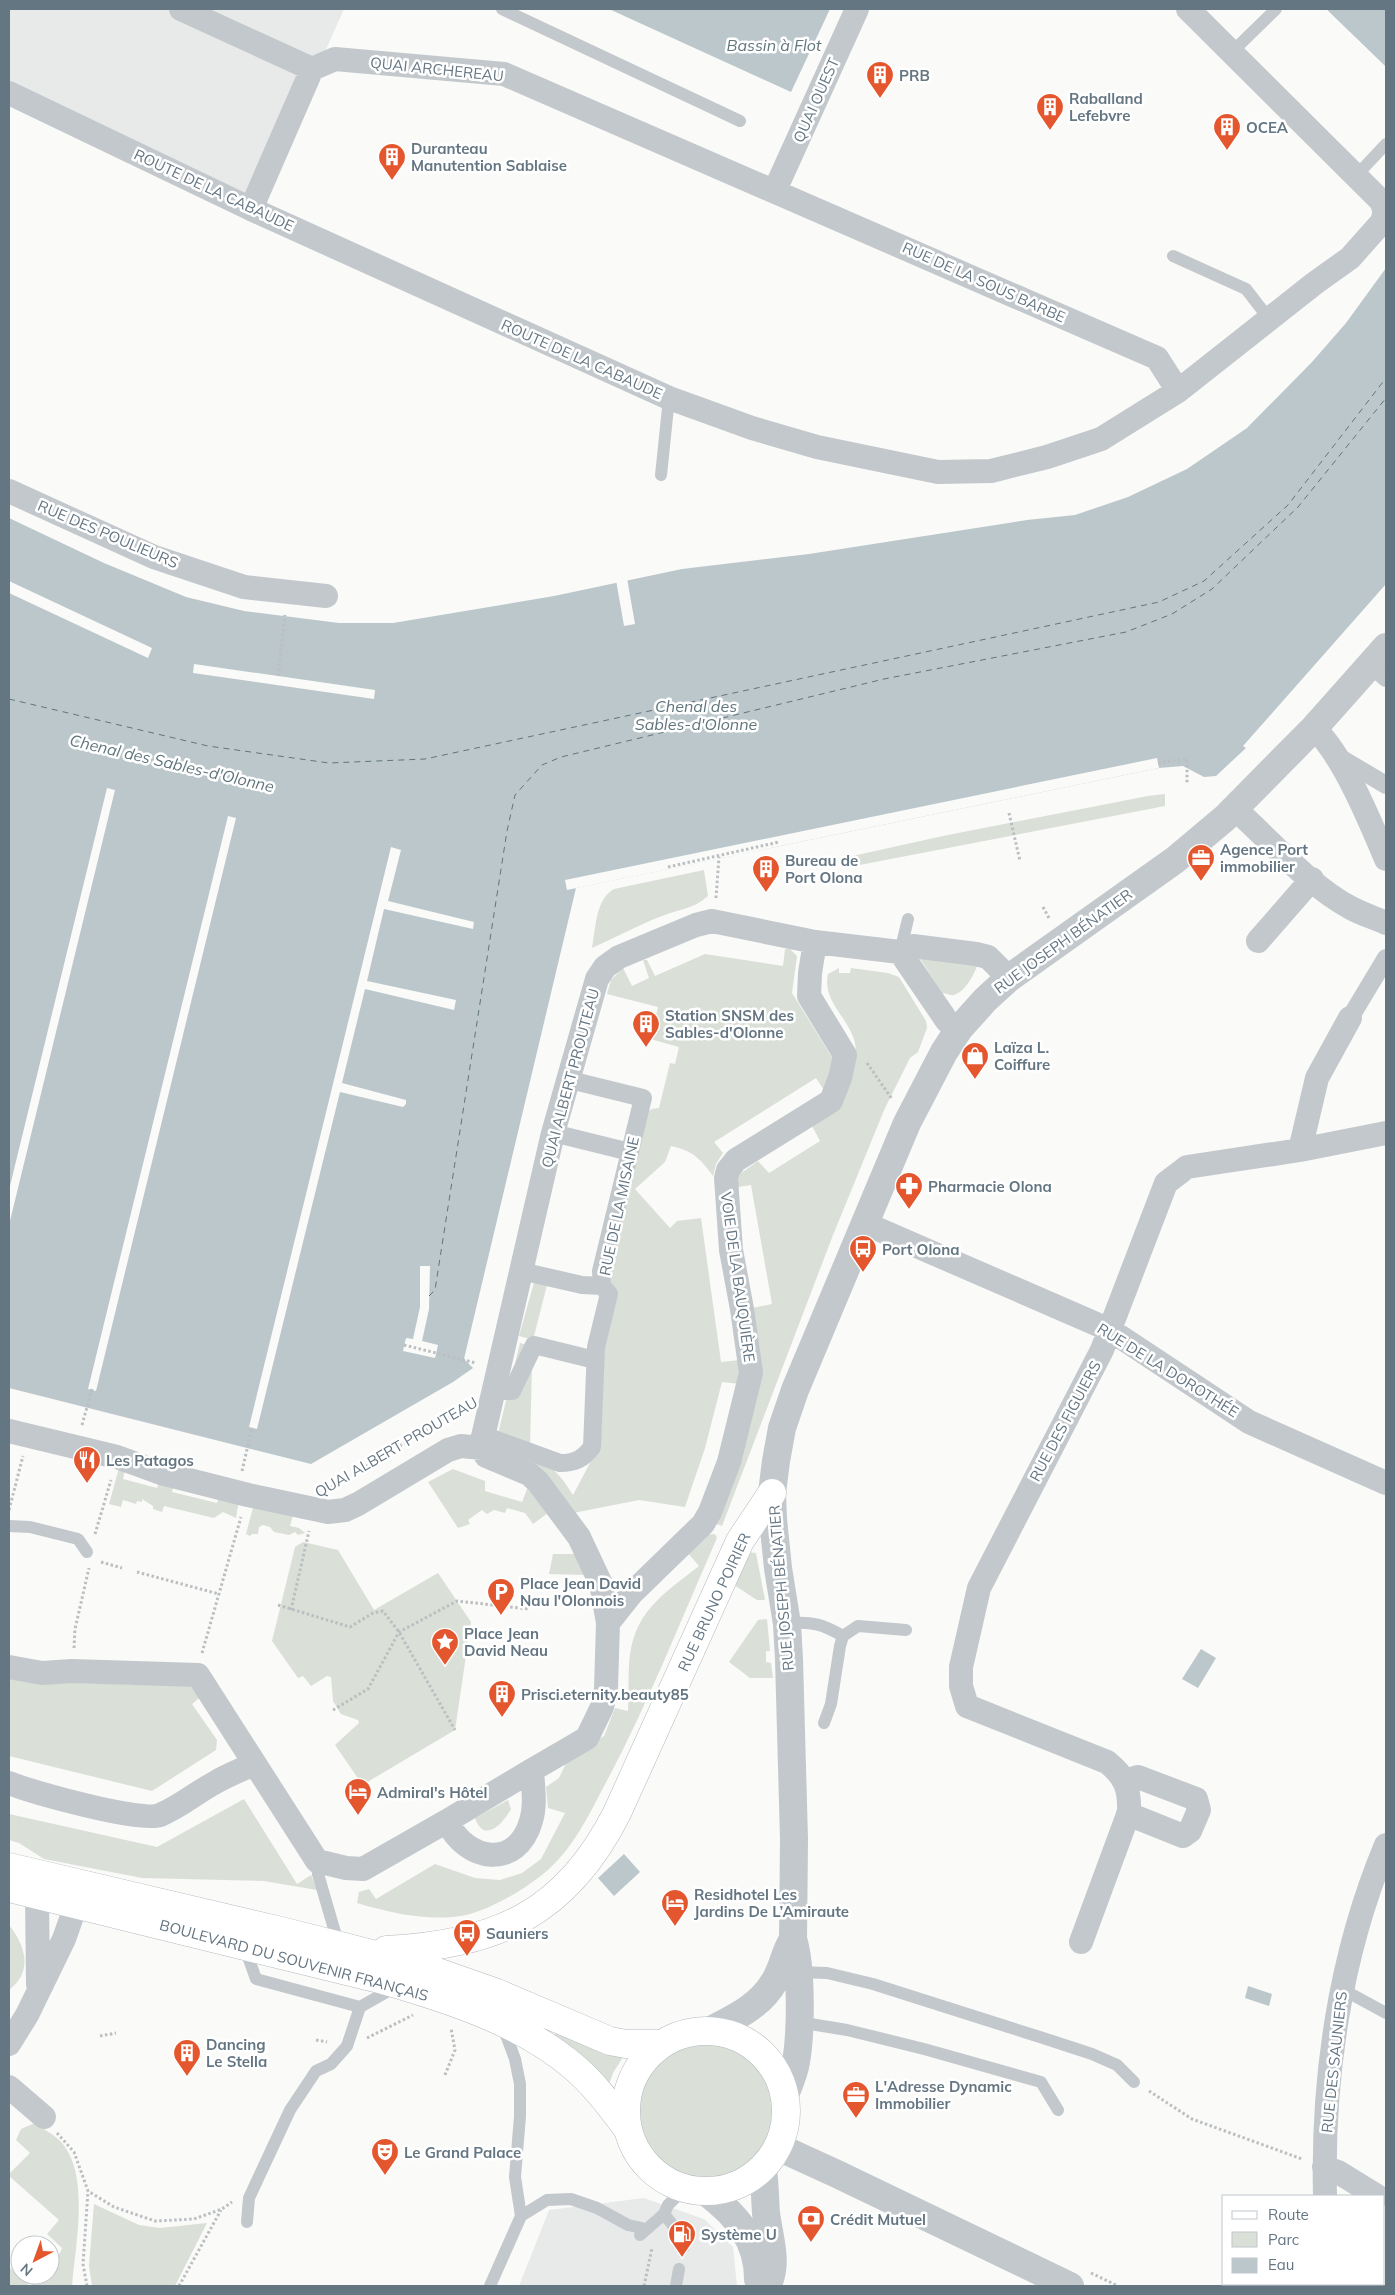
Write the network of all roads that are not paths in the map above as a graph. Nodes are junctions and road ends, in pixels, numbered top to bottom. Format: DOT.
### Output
graph roads {
  1 [pos="181,9"];
  2 [pos="502,9"];
  3 [pos="857,9"];
  4 [pos="1188,9"];
  5 [pos="1276,9"];
  6 [pos="1231,53"];
  7 [pos="312,69"];
  8 [pos="9,93"];
  9 [pos="740,121"];
  10 [pos="1386,144"];
  11 [pos="1356,177"];
  12 [pos="775,190"];
  13 [pos="252,209"];
  14 [pos="1173,256"];
  15 [pos="1270,320"];
  16 [pos="1178,392"];
  17 [pos="669,398"];
  18 [pos="661,475"];
  19 [pos="9,491"];
  20 [pos="326,596"];
  21 [pos="1381,663"];
  22 [pos="1314,728"];
  23 [pos="1336,755"];
  24 [pos="1386,785"];
  25 [pos="1234,808"];
  26 [pos="1386,859"];
  27 [pos="1312,879"];
  28 [pos="908,919"];
  29 [pos="1386,923"];
  30 [pos="1258,941"];
  31 [pos="815,942"];
  32 [pos="900,952"];
  33 [pos="1386,958"];
  34 [pos="1009,978"];
  35 [pos="1350,1018"];
  36 [pos="959,1030"];
  37 [pos="570,1080"];
  38 [pos="553,1133"];
  39 [pos="1386,1133"];
  40 [pos="1300,1150"];
  41 [pos="630,1152"];
  42 [pos="866,1224"];
  43 [pos="521,1271"];
  44 [pos="602,1286"];
  45 [pos="1110,1330"];
  46 [pos="595,1360"];
  47 [pos="493,1393"];
  48 [pos="18,1434"];
  49 [pos="483,1442"];
  50 [pos="1386,1483"];
  51 [pos="772,1493"];
  52 [pos="9,1526"];
  53 [pos="87,1552"];
  54 [pos="780,1614"];
  55 [pos="608,1623"];
  56 [pos="906,1630"];
  57 [pos="843,1636"];
  58 [pos="9,1667"];
  59 [pos="824,1723"];
  60 [pos="254,1764"];
  61 [pos="532,1770"];
  62 [pos="1126,1781"];
  63 [pos="9,1783"];
  64 [pos="1128,1814"];
  65 [pos="447,1821"];
  66 [pos="1386,1845"];
  67 [pos="317,1862"];
  68 [pos="9,1867"];
  69 [pos="9,1888"];
  70 [pos="37,1895"];
  71 [pos="76,1905"];
  72 [pos="794,1939"];
  73 [pos="1081,1942"];
  74 [pos="244,1945"];
  75 [pos="350,1948"];
  76 [pos="799,1972"];
  77 [pos="398,1985"];
  78 [pos="38,1988"];
  79 [pos="1342,1991"];
  80 [pos="360,2007"];
  81 [pos="1386,2012"];
  82 [pos="501,2022"];
  83 [pos="798,2022"];
  84 [pos="713,2029"];
  85 [pos="10,2040"];
  86 [pos="660,2044"];
  87 [pos="1134,2082"];
  88 [pos="9,2087"];
  89 [pos="785,2095"];
  90 [pos="1058,2110"];
  91 [pos="44,2117"];
  92 [pos="627,2128"];
  93 [pos="778,2148"];
  94 [pos="1324,2167"];
  95 [pos="763,2170"];
  96 [pos="695,2190"];
  97 [pos="1325,2195"];
  98 [pos="1375,2195"];
  99 [pos="664,2214"];
  100 [pos="521,2216"];
  101 [pos="247,2222"];
  102 [pos="684,2247"];
  103 [pos="679,2269"];
  104 [pos="490,2286"];
  105 [pos="676,2286"];
  106 [pos="760,2286"];
  107 [pos="767,2286"];
  108 [pos="1070,2286"];
  1 -- 7 [label="street"];
  2 -- 9 [label="lane"];
  3 -- 12 [label="street, QUAI OUEST"];
  4 -- 6 [label="street"];
  5 -- 6 [label="lane"];
  6 -- 11 [label="street"];
  7 -- 12 [label="street, QUAI ARCHEREAU"];
  7 -- 13 [label="street"];
  8 -- 13 [label="street, ROUTE DE LA CABAUDE"];
  10 -- 11 [label="lane"];
  11 -- 15 [label="street, ROUTE DE LA CABAUDE"];
  12 -- 16 [label="street, RUE DE LA SOUS BARBE"];
  13 -- 17 [label="street, ROUTE DE LA CABAUDE"];
  14 -- 15 [label="lane"];
  15 -- 16 [label="street, ROUTE DE LA CABAUDE"];
  16 -- 17 [label="street, ROUTE DE LA CABAUDE"];
  17 -- 18 [label="lane"];
  19 -- 20 [label="street, RUE DES POULIEURS"];
  21 -- 22 [label="street, RUE JOSEPH BÉNATIER"];
  22 -- 23 [label="street"];
  22 -- 25 [label="street, RUE JOSEPH BÉNATIER"];
  23 -- 24 [label="street"];
  23 -- 26 [label="street"];
  25 -- 27 [label="street"];
  25 -- 34 [label="street, RUE JOSEPH BÉNATIER"];
  27 -- 29 [label="street"];
  27 -- 30 [label="street"];
  28 -- 32 [label="lane"];
  31 -- 32 [label="street"];
  31 -- 37 [label="street, QUAI ALBERT PROUTEAU"];
  31 -- 55 [label="street, VOIE DE LA BAUQUIÈRE"];
  32 -- 34 [label="street"];
  32 -- 36 [label="street"];
  33 -- 35 [label="street"];
  34 -- 36 [label="street, RUE JOSEPH BÉNATIER"];
  35 -- 40 [label="street"];
  36 -- 42 [label="street, RUE JOSEPH BÉNATIER"];
  37 -- 38 [label="street, QUAI ALBERT PROUTEAU"];
  37 -- 41 [label="street, RUE DE LA MISAINE"];
  38 -- 41 [label="street"];
  38 -- 43 [label="street, QUAI ALBERT PROUTEAU"];
  39 -- 40 [label="street, RUE DES FIGUIERS"];
  40 -- 45 [label="street, RUE DES FIGUIERS"];
  41 -- 44 [label="street, RUE DE LA MISAINE"];
  42 -- 45 [label="street, RUE DE LA DOROTHÉE"];
  42 -- 51 [label="street, RUE JOSEPH BÉNATIER"];
  43 -- 44 [label="street"];
  43 -- 47 [label="street, QUAI ALBERT PROUTEAU"];
  44 -- 46 [label="street, RUE DE LA MISAINE"];
  45 -- 50 [label="street, RUE DE LA DOROTHÉE"];
  45 -- 62 [label="street, RUE DES FIGUIERS"];
  46 -- 47 [label="street"];
  46 -- 49 [label="street, RUE DE LA MISAINE"];
  47 -- 49 [label="street, QUAI ALBERT PROUTEAU"];
  48 -- 49 [label="street, QUAI ALBERT PROUTEAU"];
  49 -- 55 [label="street"];
  51 -- 54 [label="street, RUE JOSEPH BÉNATIER"];
  51 -- 75 [label="main road, RUE BRUNO POIRIER"];
  52 -- 53 [label="lane"];
  54 -- 57 [label="lane"];
  54 -- 72 [label="street, RUE JOSEPH BÉNATIER"];
  55 -- 61 [label="street"];
  56 -- 57 [label="lane"];
  57 -- 59 [label="lane"];
  58 -- 60 [label="street"];
  60 -- 63 [label="street"];
  60 -- 67 [label="street"];
  61 -- 65 [label="street"];
  61 -- 65 [label="street"];
  62 -- 64 [label="street"];
  62 -- 64 [label="street"];
  64 -- 73 [label="street"];
  65 -- 67 [label="street"];
  66 -- 79 [label="street, RUE DES SAUNIERS"];
  67 -- 75 [label="lane"];
  68 -- 75 [label="main road, BOULEVARD DU SOUVENIR FRANÇAIS"];
  69 -- 70 [label="main road, BOULEVARD DU SOUVENIR FRANÇAIS"];
  70 -- 71 [label="main road, BOULEVARD DU SOUVENIR FRANÇAIS"];
  70 -- 78 [label="street"];
  71 -- 74 [label="main road, BOULEVARD DU SOUVENIR FRANÇAIS"];
  71 -- 78 [label="street"];
  72 -- 76 [label="street, RUE JOSEPH BÉNATIER"];
  72 -- 84 [label="street, RUE JOSEPH BÉNATIER"];
  74 -- 77 [label="main road, BOULEVARD DU SOUVENIR FRANÇAIS"];
  74 -- 80 [label="lane"];
  75 -- 86 [label="main road, BOULEVARD DU SOUVENIR FRANÇAIS"];
  76 -- 83 [label="street, RUE JOSEPH BÉNATIER"];
  76 -- 87 [label="lane"];
  77 -- 80 [label="lane"];
  77 -- 82 [label="main road, BOULEVARD DU SOUVENIR FRANÇAIS"];
  78 -- 85 [label="street"];
  79 -- 81 [label="lane"];
  79 -- 94 [label="street, RUE DES SAUNIERS"];
  80 -- 101 [label="lane"];
  82 -- 92 [label="main road, BOULEVARD DU SOUVENIR FRANÇAIS"];
  82 -- 100 [label="lane"];
  83 -- 89 [label="street, RUE JOSEPH BÉNATIER"];
  83 -- 90 [label="lane"];
  84 -- 86 [label="main road"];
  84 -- 89 [label="main road"];
  86 -- 92 [label="main road"];
  88 -- 91 [label="street"];
  89 -- 93 [label="main road"];
  92 -- 96 [label="main road"];
  93 -- 95 [label="main road"];
  93 -- 108 [label="street"];
  94 -- 97 [label="street, RUE DES SAUNIERS"];
  94 -- 98 [label="street"];
  95 -- 96 [label="main road"];
  95 -- 107 [label="street"];
  96 -- 99 [label="lane"];
  96 -- 106 [label="street"];
  99 -- 100 [label="lane"];
  99 -- 102 [label="lane"];
  100 -- 104 [label="lane"];
  103 -- 105 [label="lane"];
}
